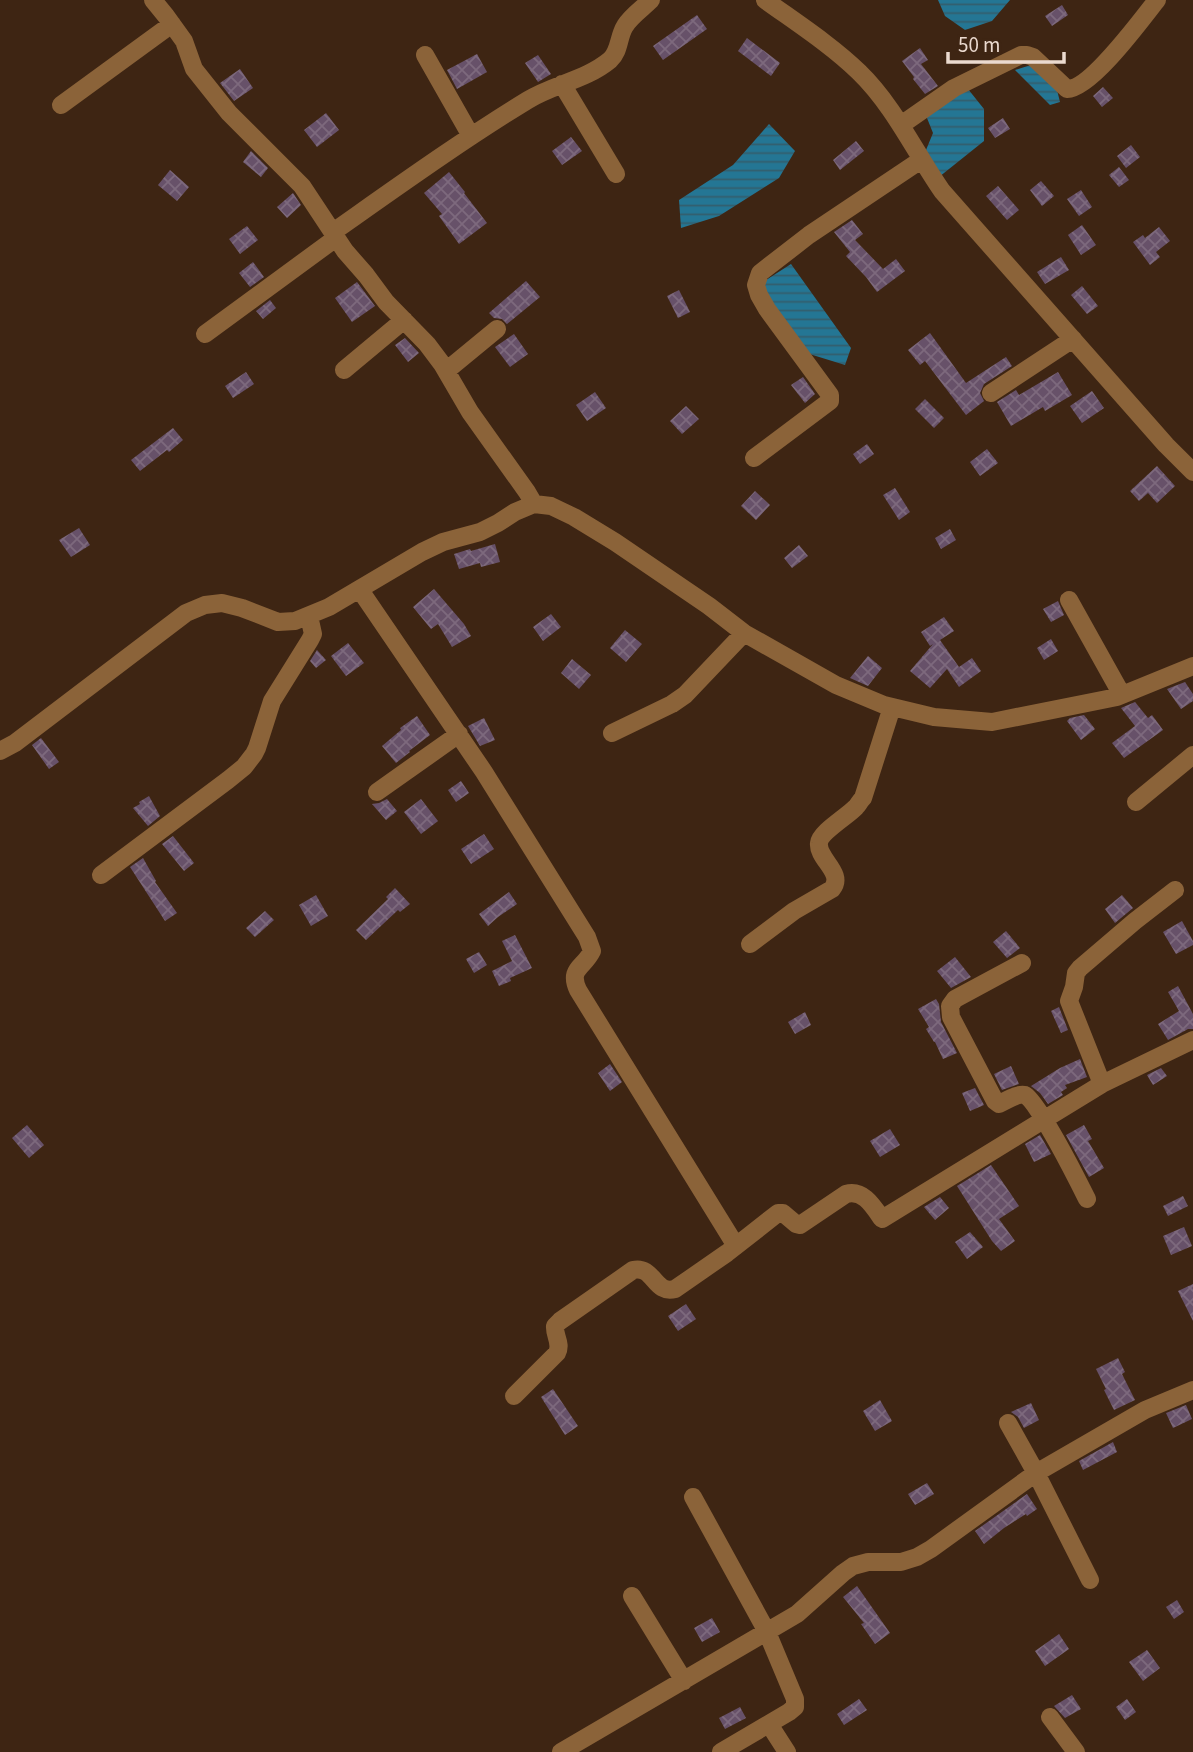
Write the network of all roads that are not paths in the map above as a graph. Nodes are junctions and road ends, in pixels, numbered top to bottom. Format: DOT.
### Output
graph roads {
  1 [pos="153,0"];
  2 [pos="651,0"];
  3 [pos="765,0"];
  4 [pos="1157,0"];
  5 [pos="172,24"];
  6 [pos="425,55"];
  7 [pos="562,84"];
  8 [pos="61,105"];
  9 [pos="901,125"];
  10 [pos="471,136"];
  11 [pos="921,160"];
  12 [pos="616,174"];
  13 [pos="334,235"];
  14 [pos="404,320"];
  15 [pos="497,329"];
  16 [pos="205,334"];
  17 [pos="1073,339"];
  18 [pos="344,370"];
  19 [pos="446,371"];
  20 [pos="991,393"];
  21 [pos="754,458"];
  22 [pos="1193,472"];
  23 [pos="534,505"];
  24 [pos="360,590"];
  25 [pos="1069,600"];
  26 [pos="309,616"];
  27 [pos="744,632"];
  28 [pos="1193,666"];
  29 [pos="1122,695"];
  30 [pos="892,707"];
  31 [pos="612,733"];
  32 [pos="458,734"];
  33 [pos="0,751"];
  34 [pos="1193,755"];
  35 [pos="377,792"];
  36 [pos="1136,802"];
  37 [pos="101,875"];
  38 [pos="1175,890"];
  39 [pos="750,944"];
  40 [pos="1021,963"];
  41 [pos="1193,1040"];
  42 [pos="1102,1084"];
  43 [pos="1044,1119"];
  44 [pos="1087,1199"];
  45 [pos="736,1246"];
  46 [pos="1193,1390"];
  47 [pos="514,1396"];
  48 [pos="1009,1423"];
  49 [pos="1036,1473"];
  50 [pos="693,1497"];
  51 [pos="1090,1580"];
  52 [pos="632,1596"];
  53 [pos="767,1632"];
  54 [pos="684,1681"];
  55 [pos="1050,1717"];
  56 [pos="769,1724"];
  57 [pos="561,1752"];
  58 [pos="721,1752"];
  59 [pos="787,1752"];
  60 [pos="1076,1752"];
  1 -- 5 [label="street"];
  2 -- 7 [label="street"];
  3 -- 9 [label="street"];
  4 -- 9 [label="street"];
  5 -- 8 [label="street"];
  5 -- 13 [label="street"];
  6 -- 10 [label="street"];
  7 -- 10 [label="street"];
  7 -- 12 [label="street"];
  9 -- 11 [label="street"];
  10 -- 13 [label="street"];
  11 -- 17 [label="street"];
  11 -- 21 [label="street"];
  13 -- 14 [label="street"];
  13 -- 16 [label="street"];
  14 -- 18 [label="street"];
  14 -- 19 [label="street"];
  15 -- 19 [label="street"];
  17 -- 20 [label="street"];
  17 -- 22 [label="street"];
  19 -- 23 [label="street"];
  23 -- 24 [label="street"];
  23 -- 27 [label="street"];
  24 -- 26 [label="street"];
  24 -- 32 [label="street"];
  25 -- 29 [label="street"];
  26 -- 33 [label="street"];
  26 -- 37 [label="street"];
  27 -- 30 [label="street"];
  27 -- 31 [label="street"];
  28 -- 29 [label="street"];
  29 -- 30 [label="street"];
  30 -- 39 [label="street"];
  32 -- 35 [label="street"];
  32 -- 45 [label="street"];
  34 -- 36 [label="street"];
  38 -- 42 [label="street"];
  40 -- 43 [label="street"];
  41 -- 42 [label="street"];
  42 -- 43 [label="street"];
  43 -- 44 [label="street"];
  43 -- 45 [label="street"];
  45 -- 47 [label="street"];
  46 -- 49 [label="street"];
  48 -- 49 [label="street"];
  49 -- 51 [label="street"];
  49 -- 53 [label="street"];
  50 -- 53 [label="street"];
  52 -- 54 [label="street"];
  53 -- 54 [label="street"];
  53 -- 56 [label="street"];
  54 -- 57 [label="street"];
  55 -- 60 [label="street"];
  56 -- 58 [label="street"];
  56 -- 59 [label="street"];
}
